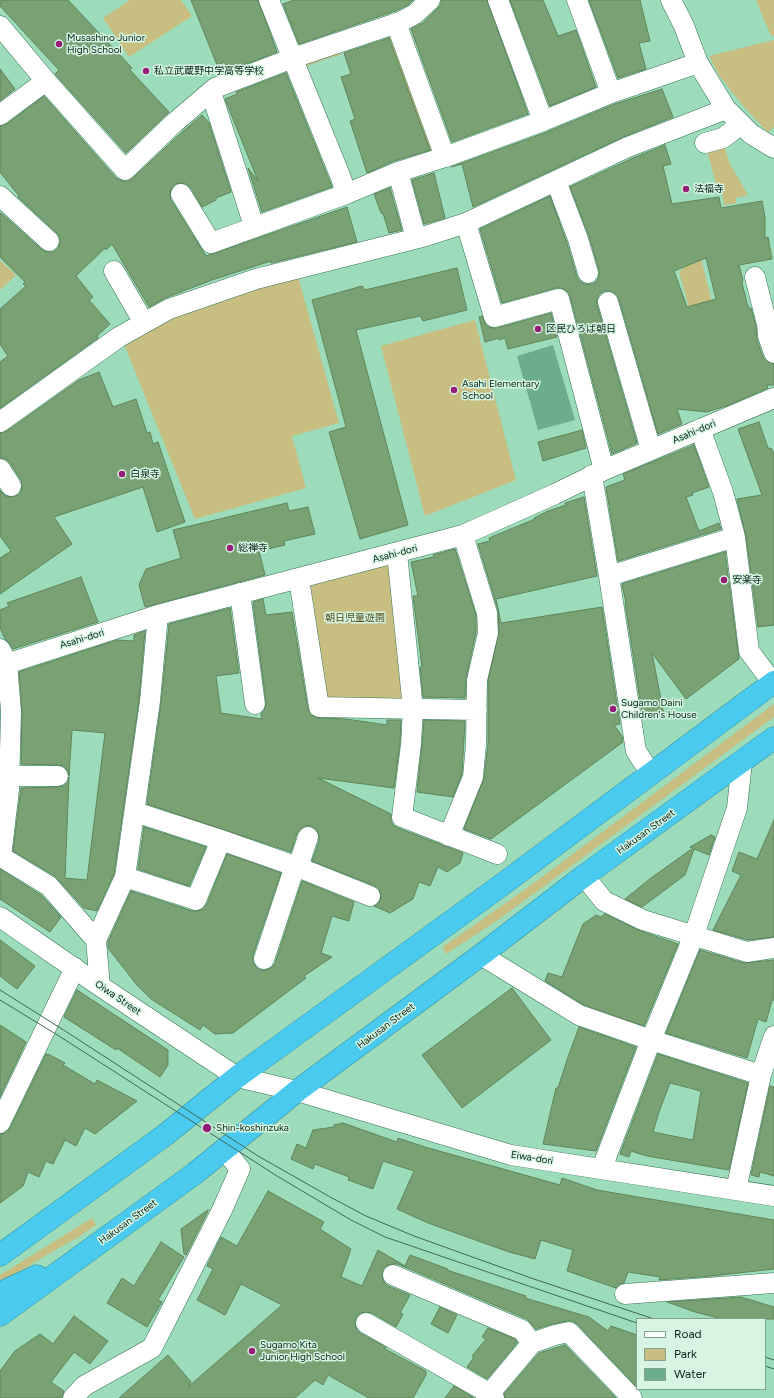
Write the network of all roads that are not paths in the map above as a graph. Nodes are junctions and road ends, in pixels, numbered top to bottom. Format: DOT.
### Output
graph roads {
  1 [pos="270,0"];
  2 [pos="430,0"];
  3 [pos="498,0"];
  4 [pos="577,0"];
  5 [pos="670,0"];
  6 [pos="396,23"];
  7 [pos="0,26"];
  8 [pos="293,58"];
  9 [pos="698,63"];
  10 [pos="46,81"];
  11 [pos="211,92"];
  12 [pos="611,93"];
  13 [pos="726,108"];
  14 [pos="0,115"];
  15 [pos="543,121"];
  16 [pos="741,124"];
  17 [pos="770,142"];
  18 [pos="705,143"];
  19 [pos="445,157"];
  20 [pos="398,172"];
  21 [pos="556,181"];
  22 [pos="181,194"];
  23 [pos="346,194"];
  24 [pos="0,196"];
  25 [pos="466,223"];
  26 [pos="254,226"];
  27 [pos="416,238"];
  28 [pos="49,241"];
  29 [pos="114,271"];
  30 [pos="588,273"];
  31 [pos="755,277"];
  32 [pos="608,302"];
  33 [pos="144,323"];
  34 [pos="774,354"];
  35 [pos="774,398"];
  36 [pos="0,422"];
  37 [pos="700,429"];
  38 [pos="650,450"];
  39 [pos="0,469"];
  40 [pos="598,473"];
  41 [pos="11,486"];
  42 [pos="463,535"];
  43 [pos="735,537"];
  44 [pos="397,553"];
  45 [pos="609,576"];
  46 [pos="299,579"];
  47 [pos="240,593"];
  48 [pos="158,615"];
  49 [pos="2,659"];
  50 [pos="773,683"];
  51 [pos="255,704"];
  52 [pos="413,709"];
  53 [pos="477,710"];
  54 [pos="774,738"];
  55 [pos="742,762"];
  56 [pos="651,774"];
  57 [pos="9,776"];
  58 [pos="58,776"];
  59 [pos="135,812"];
  60 [pos="449,836"];
  61 [pos="308,837"];
  62 [pos="221,840"];
  63 [pos="497,854"];
  64 [pos="1,857"];
  65 [pos="295,866"];
  66 [pos="584,876"];
  67 [pos="125,877"];
  68 [pos="370,896"];
  69 [pos="0,917"];
  70 [pos="694,935"];
  71 [pos="96,940"];
  72 [pos="774,948"];
  73 [pos="481,955"];
  74 [pos="264,959"];
  75 [pos="75,968"];
  76 [pos="100,986"];
  77 [pos="774,1036"];
  78 [pos="651,1040"];
  79 [pos="761,1075"];
  80 [pos="237,1077"];
  81 [pos="297,1091"];
  82 [pos="0,1123"];
  83 [pos="224,1149"];
  84 [pos="602,1168"];
  85 [pos="736,1190"];
  86 [pos="774,1196"];
  87 [pos="0,1255"];
  88 [pos="77,1259"];
  89 [pos="393,1275"];
  90 [pos="774,1283"];
  91 [pos="0,1293"];
  92 [pos="625,1294"];
  93 [pos="0,1315"];
  94 [pos="366,1323"];
  95 [pos="532,1343"];
  96 [pos="490,1397"];
  97 [pos="73,1398"];
  98 [pos="632,1398"];
  1 -- 8 [label="street"];
  2 -- 6 [label="street"];
  3 -- 15 [label="street"];
  4 -- 12 [label="street"];
  5 -- 9 [label="street"];
  6 -- 8 [label="street"];
  6 -- 19 [label="street"];
  7 -- 10 [label="street"];
  8 -- 11 [label="street"];
  8 -- 23 [label="street"];
  9 -- 12 [label="street"];
  9 -- 13 [label="street"];
  10 -- 11 [label="street"];
  10 -- 14 [label="street"];
  11 -- 26 [label="street"];
  12 -- 15 [label="street"];
  13 -- 16 [label="street"];
  13 -- 21 [label="street"];
  15 -- 19 [label="street"];
  16 -- 17 [label="street"];
  16 -- 18 [label="street"];
  19 -- 20 [label="street"];
  20 -- 23 [label="street"];
  20 -- 27 [label="street"];
  21 -- 25 [label="street"];
  21 -- 30 [label="street"];
  22 -- 26 [label="street"];
  23 -- 26 [label="street"];
  24 -- 28 [label="street"];
  25 -- 27 [label="street"];
  25 -- 40 [label="street"];
  27 -- 33 [label="street"];
  29 -- 33 [label="street"];
  31 -- 34 [label="street"];
  32 -- 38 [label="street"];
  33 -- 36 [label="street"];
  35 -- 37 [label="street, Asahi-dori"];
  37 -- 38 [label="street, Asahi-dori"];
  37 -- 43 [label="street"];
  38 -- 40 [label="street, Asahi-dori"];
  39 -- 41 [label="street"];
  40 -- 42 [label="street, Asahi-dori"];
  40 -- 45 [label="street"];
  42 -- 44 [label="street, Asahi-dori"];
  42 -- 53 [label="street"];
  43 -- 45 [label="street"];
  43 -- 50 [label="street"];
  44 -- 46 [label="street, Asahi-dori"];
  44 -- 52 [label="street"];
  45 -- 56 [label="street"];
  46 -- 47 [label="street, Asahi-dori"];
  46 -- 52 [label="street"];
  47 -- 48 [label="street, Asahi-dori"];
  47 -- 51 [label="street"];
  48 -- 49 [label="street, Asahi-dori"];
  48 -- 59 [label="street"];
  49 -- 57 [label="street"];
  50 -- 56 [label="highway"];
  52 -- 53 [label="street"];
  52 -- 60 [label="street"];
  53 -- 60 [label="street"];
  54 -- 55 [label="highway, Hakusan Street"];
  55 -- 66 [label="highway, Hakusan Street"];
  55 -- 70 [label="street"];
  56 -- 80 [label="highway"];
  57 -- 58 [label="street"];
  57 -- 64 [label="street"];
  59 -- 62 [label="street"];
  59 -- 67 [label="street"];
  60 -- 63 [label="street"];
  61 -- 65 [label="street"];
  62 -- 65 [label="street"];
  62 -- 67 [label="street"];
  64 -- 71 [label="street"];
  65 -- 68 [label="street"];
  65 -- 74 [label="street"];
  66 -- 70 [label="street"];
  66 -- 73 [label="highway, Hakusan Street"];
  67 -- 71 [label="street"];
  69 -- 75 [label="street, Oiwa Street"];
  70 -- 72 [label="street"];
  70 -- 78 [label="street"];
  71 -- 76 [label="street"];
  73 -- 78 [label="street"];
  73 -- 81 [label="highway, Hakusan Street"];
  75 -- 76 [label="street, Oiwa Street"];
  75 -- 82 [label="street"];
  76 -- 80 [label="street, Oiwa Street"];
  77 -- 79 [label="street"];
  78 -- 79 [label="street"];
  78 -- 84 [label="street"];
  79 -- 85 [label="street"];
  80 -- 81 [label="street, Eiwa-dori"];
  80 -- 87 [label="highway"];
  81 -- 83 [label="highway, Hakusan Street"];
  81 -- 84 [label="street, Eiwa-dori"];
  83 -- 88 [label="highway, Hakusan Street"];
  83 -- 97 [label="street"];
  84 -- 85 [label="street, Eiwa-dori"];
  85 -- 86 [label="street, Eiwa-dori"];
  88 -- 91 [label="highway"];
  88 -- 93 [label="highway, Hakusan Street"];
  89 -- 95 [label="street"];
  90 -- 92 [label="street"];
  94 -- 96 [label="street"];
  95 -- 96 [label="street"];
  95 -- 98 [label="street"];
}
